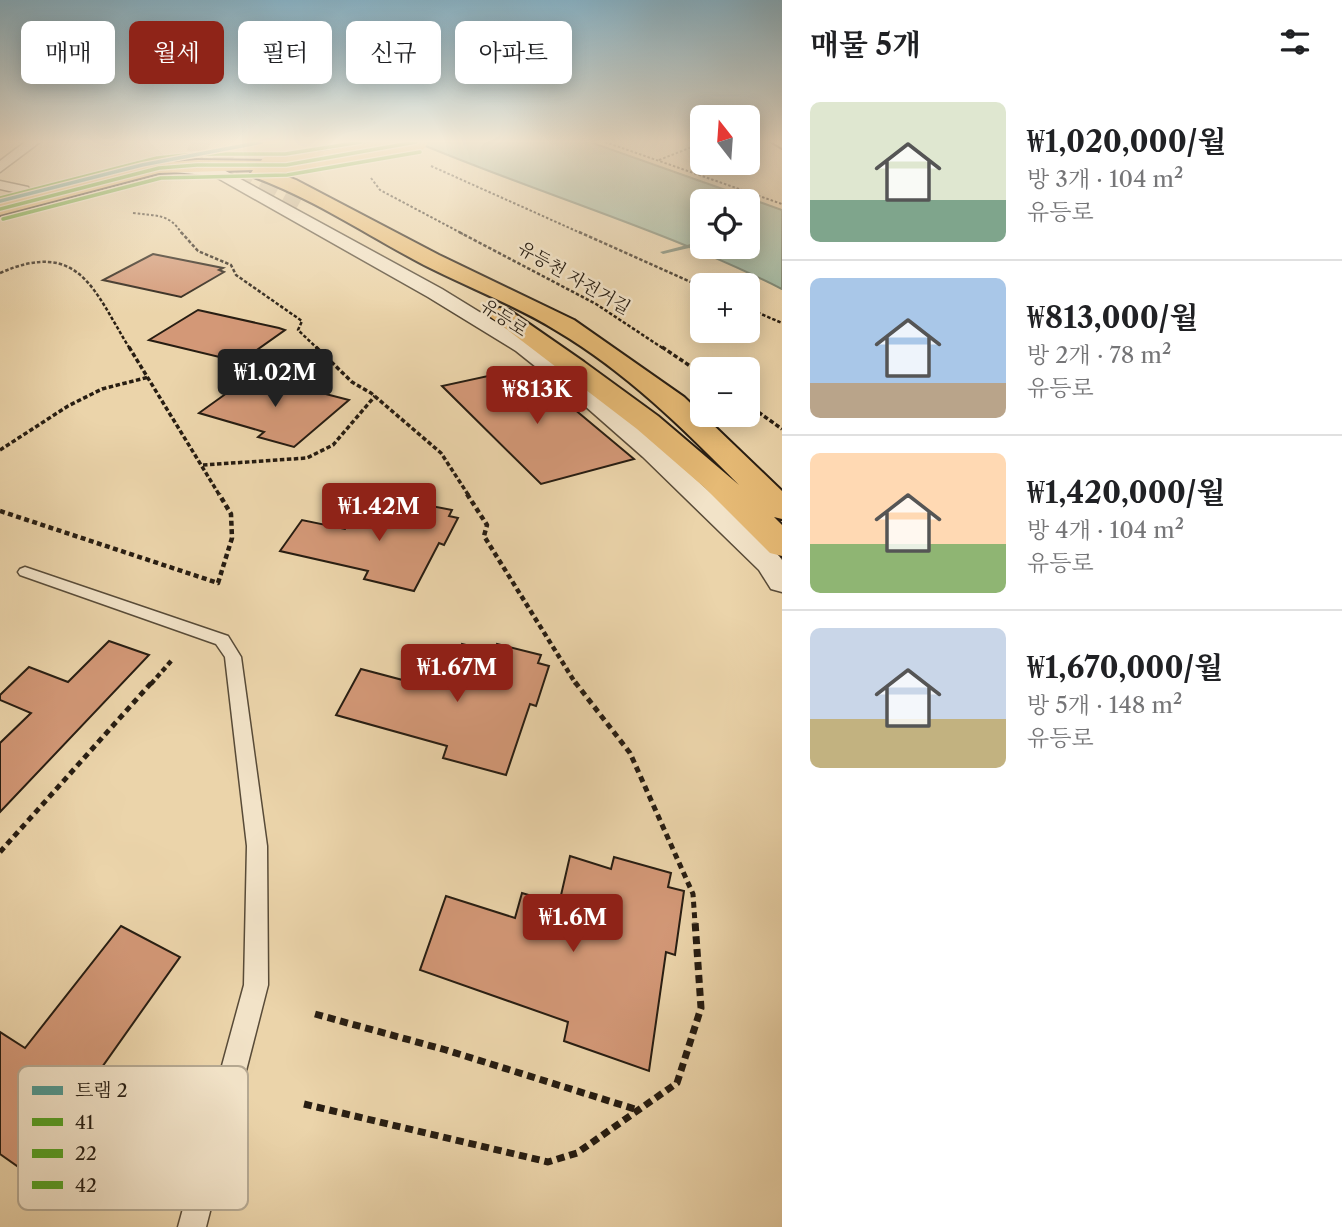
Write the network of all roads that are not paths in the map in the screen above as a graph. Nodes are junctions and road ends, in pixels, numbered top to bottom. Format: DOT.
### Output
graph roads {
  1 [pos="38,199"];
  2 [pos="266,199"];
  3 [pos="307,199"];
  4 [pos="308,199"];
  5 [pos="359,199"];
  6 [pos="0,209"];
  7 [pos="503,295"];
  8 [pos="782,509"];
  9 [pos="782,545"];
  10 [pos="25,572"];
  11 [pos="782,582"];
  12 [pos="235,1066"];
  13 [pos="196,1210"];
  14 [pos="192,1227"];
  1 -- 6 [label="main road"];
  2 -- 11 [label="street"];
  3 -- 9 [label="main road, 유등로"];
  4 -- 7 [label="main road"];
  5 -- 7 [label="main road"];
  7 -- 8 [label="main road, 유등로"];
  10 -- 12 [label="lane"];
  13 -- 14 [label="lane"];
}
